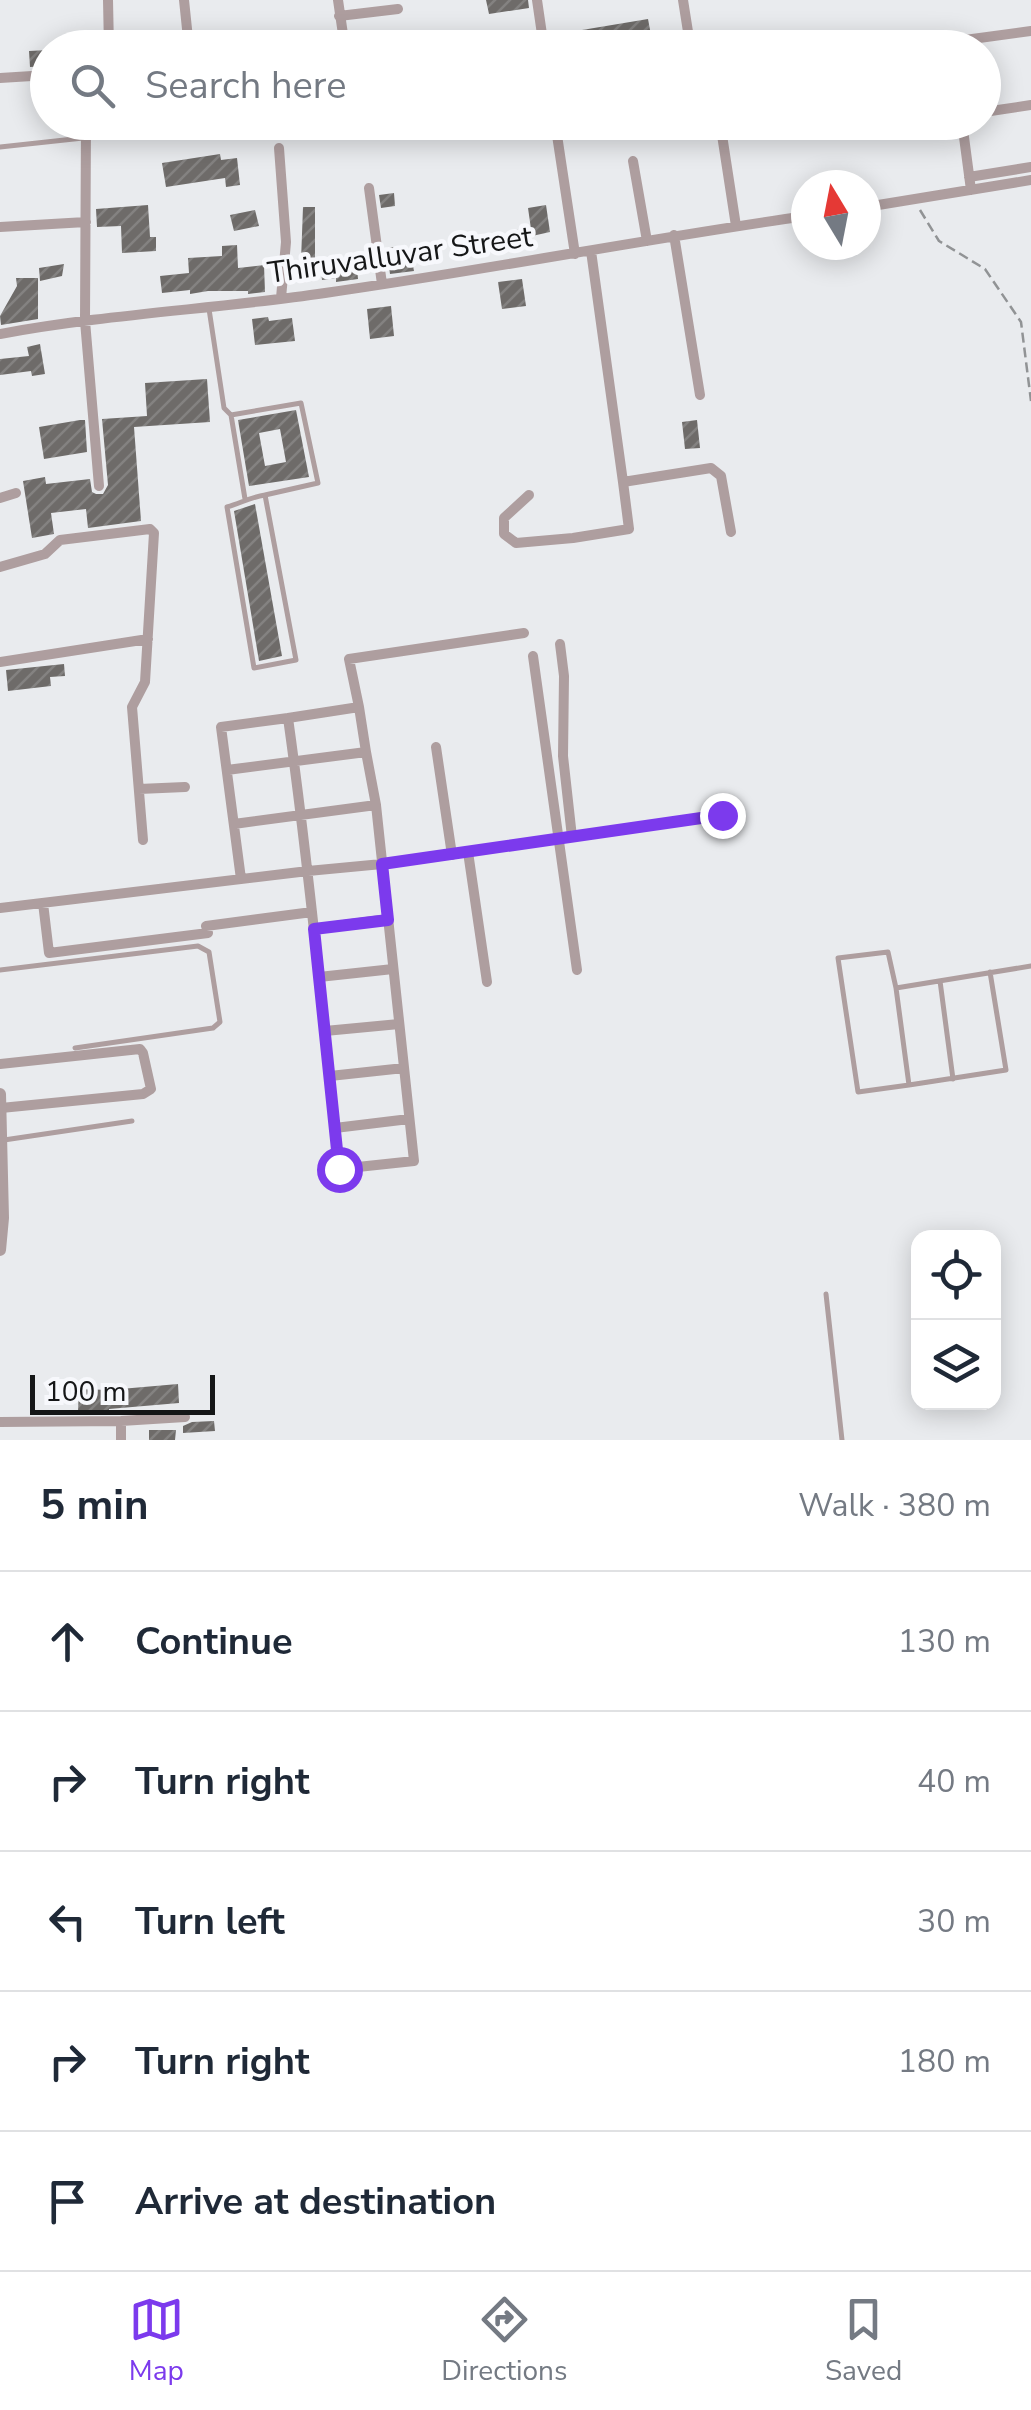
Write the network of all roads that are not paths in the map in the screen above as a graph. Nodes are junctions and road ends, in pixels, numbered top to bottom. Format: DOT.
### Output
graph roads {
  1 [pos="108,0"];
  2 [pos="184,0"];
  3 [pos="338,0"];
  4 [pos="538,0"];
  5 [pos="683,0"];
  6 [pos="398,8"];
  7 [pos="340,16"];
  8 [pos="109,30"];
  9 [pos="187,30"];
  10 [pos="342,30"];
  11 [pos="542,30"];
  12 [pos="688,30"];
  13 [pos="1031,31"];
  14 [pos="1001,35"];
  15 [pos="30,76"];
  16 [pos="0,78"];
  17 [pos="1031,105"];
  18 [pos="1001,109"];
  19 [pos="64,140"];
  20 [pos="86,140"];
  21 [pos="558,140"];
  22 [pos="723,140"];
  23 [pos="965,140"];
  24 [pos="0,146"];
  25 [pos="279,148"];
  26 [pos="633,161"];
  27 [pos="1031,167"];
  28 [pos="970,177"];
  29 [pos="1031,180"];
  30 [pos="369,188"];
  31 [pos="971,190"];
  32 [pos="881,204"];
  33 [pos="791,218"];
  34 [pos="86,222"];
  35 [pos="736,226"];
  36 [pos="0,227"];
  37 [pos="674,235"];
  38 [pos="647,241"];
  39 [pos="591,251"];
  40 [pos="575,254"];
  41 [pos="382,284"];
  42 [pos="281,298"];
  43 [pos="209,306"];
  44 [pos="85,321"];
  45 [pos="0,334"];
  46 [pos="700,395"];
  47 [pos="230,415"];
  48 [pos="623,482"];
  49 [pos="99,486"];
  50 [pos="16,493"];
  51 [pos="265,494"];
  52 [pos="529,495"];
  53 [pos="0,498"];
  54 [pos="245,498"];
  55 [pos="732,532"];
  56 [pos="0,567"];
  57 [pos="524,633"];
  58 [pos="148,639"];
  59 [pos="560,644"];
  60 [pos="533,656"];
  61 [pos="0,662"];
  62 [pos="359,706"];
  63 [pos="288,718"];
  64 [pos="436,747"];
  65 [pos="366,752"];
  66 [pos="294,760"];
  67 [pos="227,770"];
  68 [pos="185,787"];
  69 [pos="139,790"];
  70 [pos="376,805"];
  71 [pos="301,814"];
  72 [pos="722,815"];
  73 [pos="234,824"];
  74 [pos="572,837"];
  75 [pos="559,839"];
  76 [pos="144,840"];
  77 [pos="468,852"];
  78 [pos="452,855"];
  79 [pos="382,864"];
  80 [pos="308,871"];
  81 [pos="241,879"];
  82 [pos="43,903"];
  83 [pos="0,908"];
  84 [pos="312,912"];
  85 [pos="388,920"];
  86 [pos="314,929"];
  87 [pos="1031,966"];
  88 [pos="393,969"];
  89 [pos="0,970"];
  90 [pos="576,970"];
  91 [pos="990,972"];
  92 [pos="319,977"];
  93 [pos="940,981"];
  94 [pos="487,982"];
  95 [pos="896,988"];
  96 [pos="399,1024"];
  97 [pos="325,1031"];
  98 [pos="75,1048"];
  99 [pos="0,1064"];
  100 [pos="404,1068"];
  101 [pos="330,1076"];
  102 [pos="953,1079"];
  103 [pos="909,1084"];
  104 [pos="0,1094"];
  105 [pos="1,1108"];
  106 [pos="409,1120"];
  107 [pos="132,1121"];
  108 [pos="335,1128"];
  109 [pos="1,1140"];
  110 [pos="0,1250"];
  111 [pos="826,1294"];
  112 [pos="185,1417"];
  113 [pos="121,1421"];
  114 [pos="0,1422"];
  115 [pos="121,1440"];
  116 [pos="842,1440"];
  1 -- 8 [label="street"];
  2 -- 9 [label="street"];
  3 -- 7 [label="street"];
  4 -- 11 [label="street"];
  5 -- 12 [label="street"];
  6 -- 7 [label="street"];
  7 -- 10 [label="street"];
  13 -- 14 [label="street"];
  15 -- 16 [label="street"];
  17 -- 18 [label="street"];
  19 -- 24 [label="lane"];
  20 -- 34 [label="street"];
  21 -- 40 [label="street"];
  22 -- 35 [label="street"];
  23 -- 28 [label="street"];
  25 -- 42 [label="street"];
  26 -- 38 [label="street"];
  27 -- 28 [label="street"];
  28 -- 31 [label="street"];
  29 -- 31 [label="street"];
  30 -- 41 [label="street"];
  31 -- 32 [label="street"];
  33 -- 35 [label="street, Thiruvalluvar Street"];
  34 -- 36 [label="street"];
  34 -- 44 [label="street"];
  35 -- 37 [label="street, Thiruvalluvar Street"];
  37 -- 38 [label="street, Thiruvalluvar Street"];
  37 -- 46 [label="street"];
  38 -- 39 [label="street, Thiruvalluvar Street"];
  39 -- 40 [label="street, Thiruvalluvar Street"];
  39 -- 48 [label="street"];
  40 -- 41 [label="street, Thiruvalluvar Street"];
  41 -- 42 [label="street, Thiruvalluvar Street"];
  42 -- 43 [label="street, Thiruvalluvar Street"];
  43 -- 44 [label="street, Thiruvalluvar Street"];
  43 -- 47 [label="lane"];
  44 -- 45 [label="street, Thiruvalluvar Street"];
  44 -- 49 [label="street"];
  47 -- 51 [label="lane"];
  47 -- 54 [label="lane"];
  48 -- 52 [label="street"];
  48 -- 55 [label="street"];
  50 -- 53 [label="street"];
  51 -- 54 [label="lane"];
  51 -- 54 [label="lane"];
  56 -- 58 [label="street"];
  57 -- 62 [label="street"];
  58 -- 61 [label="street"];
  58 -- 69 [label="street"];
  59 -- 74 [label="street"];
  60 -- 75 [label="street"];
  62 -- 63 [label="street"];
  62 -- 65 [label="street"];
  63 -- 66 [label="street"];
  63 -- 67 [label="street"];
  64 -- 78 [label="street"];
  65 -- 66 [label="street"];
  65 -- 70 [label="street"];
  66 -- 67 [label="street"];
  66 -- 71 [label="street"];
  67 -- 73 [label="street"];
  68 -- 69 [label="street"];
  69 -- 76 [label="street"];
  70 -- 71 [label="street"];
  70 -- 79 [label="street"];
  71 -- 73 [label="street"];
  71 -- 80 [label="street"];
  72 -- 74 [label="street"];
  73 -- 81 [label="street"];
  74 -- 75 [label="street"];
  75 -- 77 [label="street"];
  75 -- 90 [label="street"];
  77 -- 78 [label="street"];
  77 -- 94 [label="street"];
  78 -- 79 [label="street"];
  79 -- 80 [label="street"];
  79 -- 85 [label="street"];
  80 -- 81 [label="street"];
  80 -- 84 [label="street"];
  81 -- 82 [label="street"];
  82 -- 83 [label="street"];
  82 -- 84 [label="street"];
  84 -- 86 [label="street"];
  85 -- 86 [label="street"];
  85 -- 88 [label="street"];
  86 -- 92 [label="street"];
  87 -- 91 [label="lane"];
  88 -- 92 [label="street"];
  88 -- 96 [label="street"];
  89 -- 98 [label="lane"];
  91 -- 93 [label="lane"];
  91 -- 102 [label="lane"];
  92 -- 97 [label="street"];
  93 -- 95 [label="lane"];
  93 -- 102 [label="lane"];
  95 -- 103 [label="lane"];
  95 -- 103 [label="lane"];
  96 -- 97 [label="street"];
  96 -- 100 [label="street"];
  97 -- 101 [label="street"];
  99 -- 105 [label="street"];
  100 -- 101 [label="street"];
  100 -- 106 [label="street"];
  101 -- 108 [label="street"];
  102 -- 103 [label="lane"];
  104 -- 105 [label="street"];
  105 -- 109 [label="street"];
  106 -- 108 [label="street"];
  106 -- 108 [label="street"];
  107 -- 109 [label="lane"];
  109 -- 110 [label="street"];
  111 -- 116 [label="lane"];
  112 -- 113 [label="street"];
  113 -- 114 [label="street"];
  113 -- 115 [label="street"];
}
